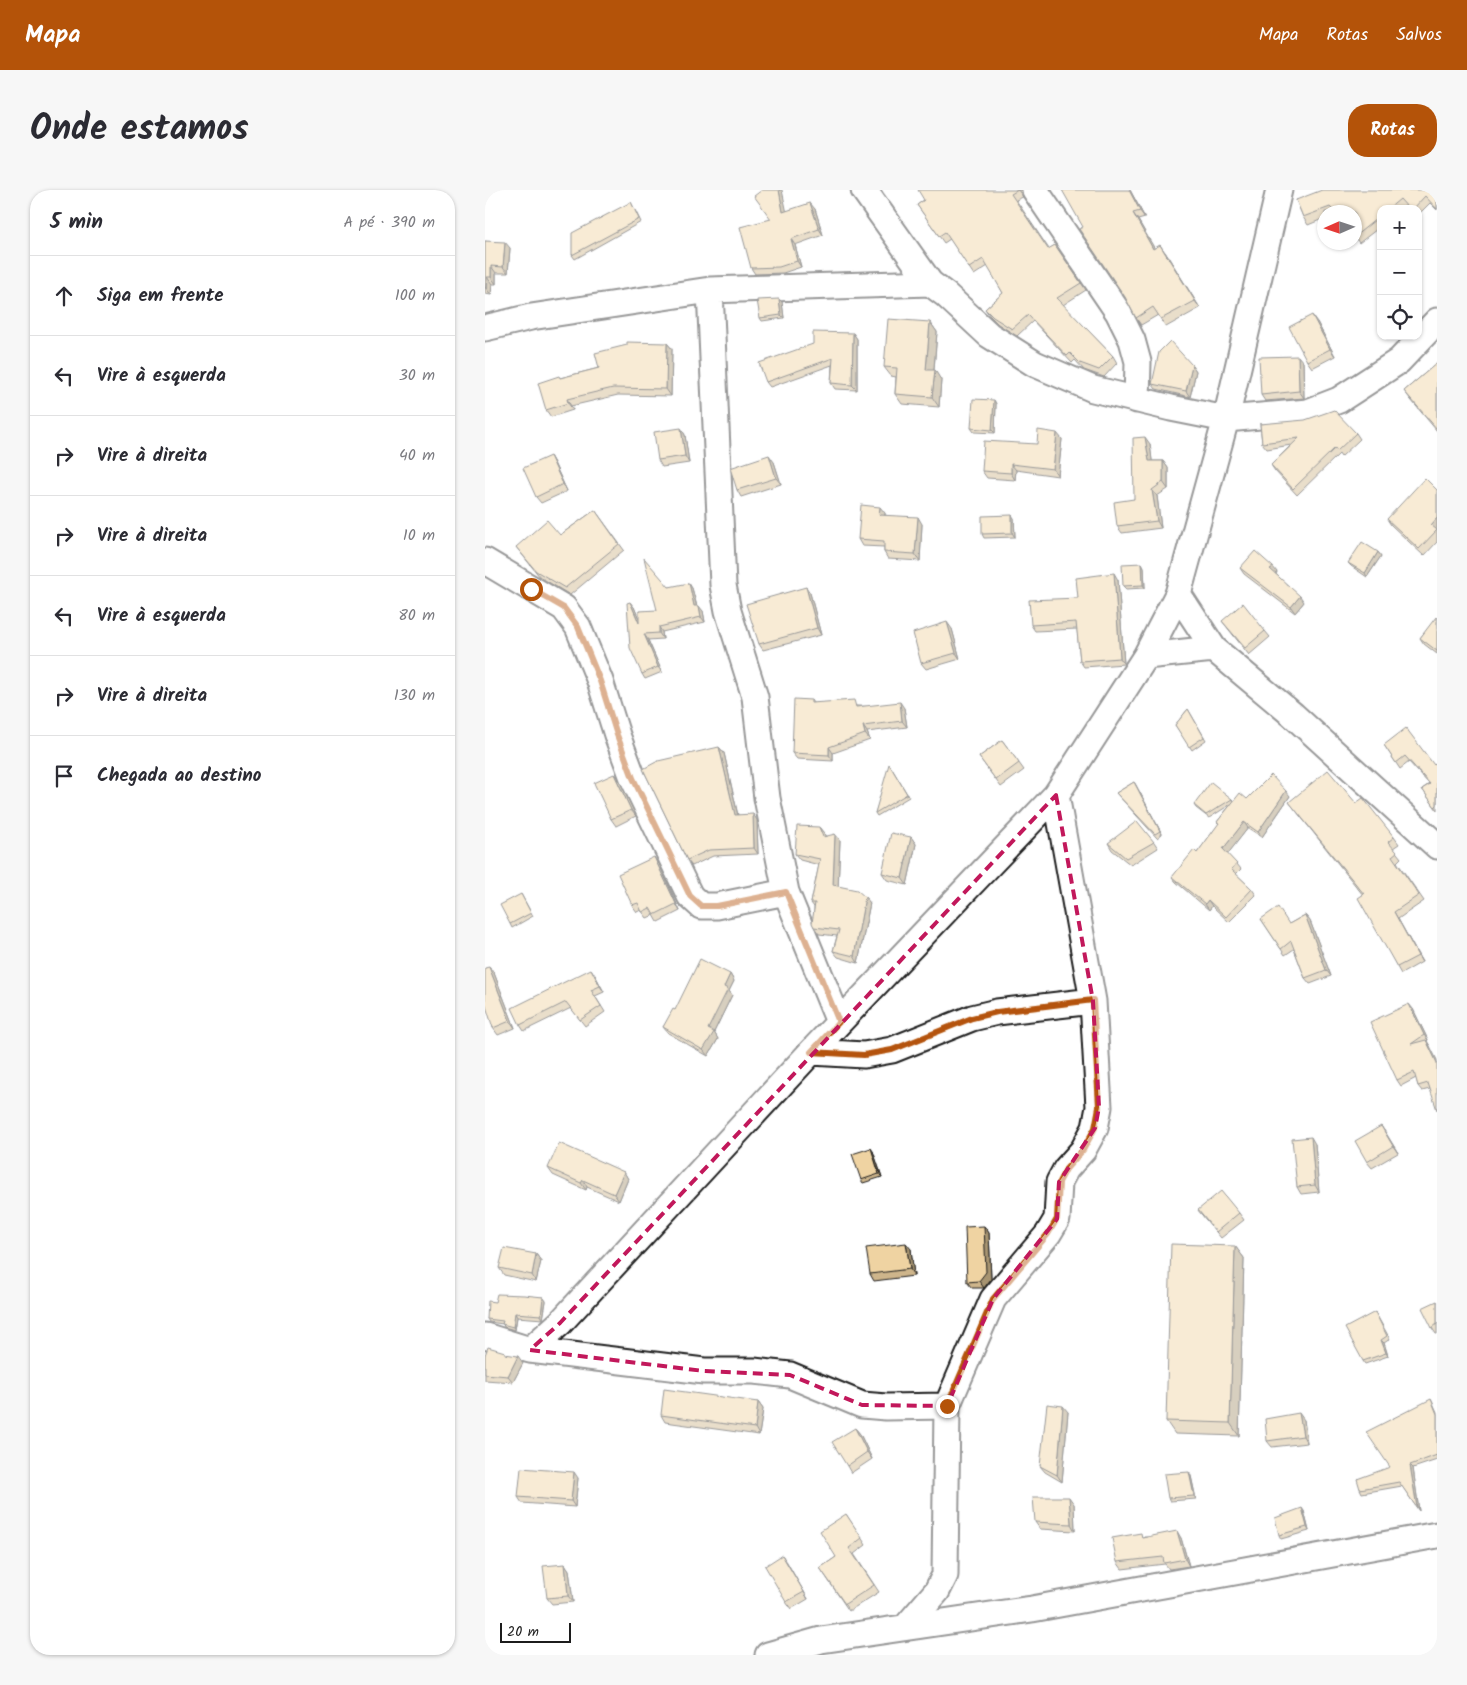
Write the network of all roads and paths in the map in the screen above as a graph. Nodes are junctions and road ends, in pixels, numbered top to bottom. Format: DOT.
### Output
graph roads {
  1 [pos="863,190"];
  2 [pos="1035,190"];
  3 [pos="1279,190"];
  4 [pos="930,283"];
  5 [pos="710,290"];
  6 [pos="1437,321"];
  7 [pos="485,328"];
  8 [pos="1137,400"];
  9 [pos="1226,419"];
  10 [pos="485,561"];
  11 [pos="1178,594"];
  12 [pos="1214,649"];
  13 [pos="1146,656"];
  14 [pos="1056,795"];
  15 [pos="1436,842"];
  16 [pos="786,892"];
  17 [pos="1093,1000"];
  18 [pos="839,1022"];
  19 [pos="811,1052"];
  20 [pos="485,1336"];
  21 [pos="530,1350"];
  22 [pos="947,1406"];
  23 [pos="1437,1534"];
  24 [pos="906,1626"];
  25 [pos="768,1655"];
  1 -- 4 [label="street"];
  2 -- 8 [label="street"];
  3 -- 9 [label="street"];
  4 -- 5 [label="street"];
  4 -- 8 [label="street"];
  5 -- 7 [label="street"];
  5 -- 16 [label="street"];
  6 -- 9 [label="street"];
  8 -- 9 [label="street"];
  9 -- 11 [label="street"];
  10 -- 16 [label="street"];
  11 -- 12 [label="street"];
  11 -- 13 [label="street"];
  12 -- 13 [label="street"];
  12 -- 15 [label="street"];
  13 -- 14 [label="street"];
  14 -- 17 [label="street"];
  14 -- 18 [label="street"];
  16 -- 18 [label="street"];
  17 -- 19 [label="street"];
  17 -- 22 [label="street"];
  18 -- 19 [label="street"];
  19 -- 21 [label="street"];
  20 -- 21 [label="street"];
  21 -- 22 [label="street"];
  22 -- 24 [label="street"];
  23 -- 24 [label="street"];
  24 -- 25 [label="street"];
}
